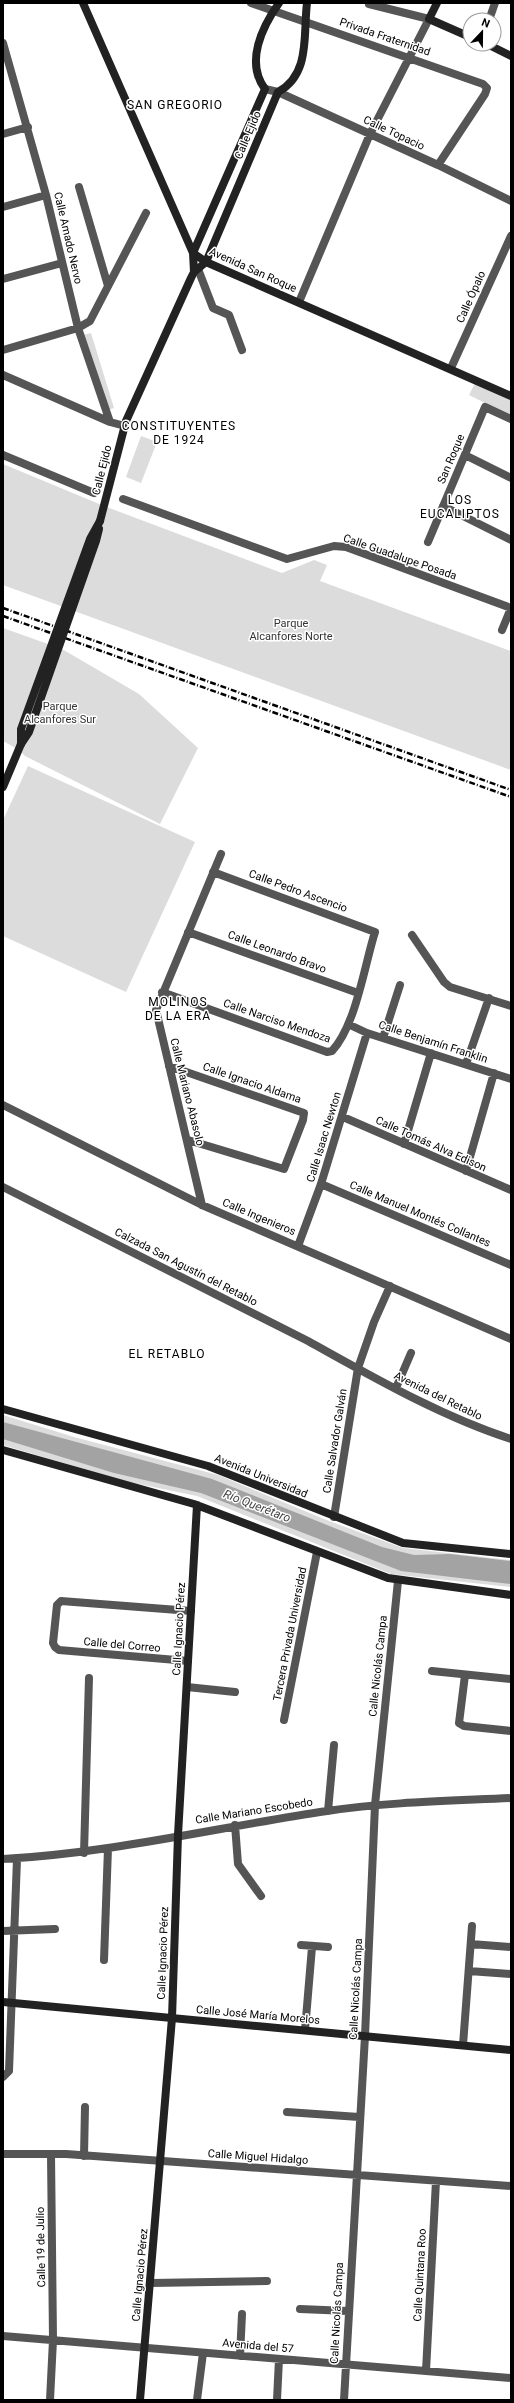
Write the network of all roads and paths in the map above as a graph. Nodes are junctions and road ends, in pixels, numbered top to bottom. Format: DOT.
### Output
graph roads {
  1 [pos="83,3"];
  2 [pos="251,3"];
  3 [pos="279,3"];
  4 [pos="307,3"];
  5 [pos="437,3"];
  6 [pos="369,4"];
  7 [pos="274,11"];
  8 [pos="429,19"];
  9 [pos="305,22"];
  10 [pos="462,33"];
  11 [pos="3,43"];
  12 [pos="502,52"];
  13 [pos="511,56"];
  14 [pos="410,57"];
  15 [pos="6,62"];
  16 [pos="265,89"];
  17 [pos="278,92"];
  18 [pos="28,127"];
  19 [pos="3,134"];
  20 [pos="370,134"];
  21 [pos="438,165"];
  22 [pos="79,186"];
  23 [pos="46,195"];
  24 [pos="511,201"];
  25 [pos="3,207"];
  26 [pos="146,213"];
  27 [pos="511,236"];
  28 [pos="194,253"];
  29 [pos="206,262"];
  30 [pos="62,264"];
  31 [pos="196,270"];
  32 [pos="3,279"];
  33 [pos="108,286"];
  34 [pos="299,302"];
  35 [pos="78,328"];
  36 [pos="3,350"];
  37 [pos="242,350"];
  38 [pos="452,368"];
  39 [pos="3,375"];
  40 [pos="511,396"];
  41 [pos="511,419"];
  42 [pos="110,422"];
  43 [pos="125,426"];
  44 [pos="3,455"];
  45 [pos="465,455"];
  46 [pos="511,478"];
  47 [pos="94,493"];
  48 [pos="123,499"];
  49 [pos="444,506"];
  50 [pos="511,540"];
  51 [pos="428,542"];
  52 [pos="511,608"];
  53 [pos="502,630"];
  54 [pos="3,787"];
  55 [pos="221,854"];
  56 [pos="213,872"];
  57 [pos="188,932"];
  58 [pos="412,935"];
  59 [pos="400,985"];
  60 [pos="162,992"];
  61 [pos="358,992"];
  62 [pos="489,998"];
  63 [pos="511,1006"];
  64 [pos="350,1025"];
  65 [pos="367,1033"];
  66 [pos="383,1038"];
  67 [pos="431,1053"];
  68 [pos="466,1064"];
  69 [pos="170,1066"];
  70 [pos="494,1073"];
  71 [pos="511,1079"];
  72 [pos="3,1105"];
  73 [pos="343,1117"];
  74 [pos="188,1140"];
  75 [pos="404,1144"];
  76 [pos="466,1171"];
  77 [pos="321,1184"];
  78 [pos="3,1187"];
  79 [pos="511,1190"];
  80 [pos="202,1205"];
  81 [pos="298,1246"];
  82 [pos="511,1265"];
  83 [pos="390,1286"];
  84 [pos="511,1340"];
  85 [pos="411,1353"];
  86 [pos="358,1368"];
  87 [pos="396,1388"];
  88 [pos="3,1409"];
  89 [pos="511,1439"];
  90 [pos="3,1450"];
  91 [pos="197,1505"];
  92 [pos="334,1517"];
  93 [pos="317,1552"];
  94 [pos="511,1554"];
  95 [pos="398,1581"];
  96 [pos="511,1595"];
  97 [pos="191,1611"];
  98 [pos="188,1661"];
  99 [pos="432,1671"];
  100 [pos="465,1675"];
  101 [pos="89,1678"];
  102 [pos="511,1680"];
  103 [pos="187,1687"];
  104 [pos="235,1692"];
  105 [pos="284,1720"];
  106 [pos="511,1731"];
  107 [pos="334,1745"];
  108 [pos="511,1798"];
  109 [pos="375,1805"];
  110 [pos="328,1811"];
  111 [pos="235,1825"];
  112 [pos="178,1835"];
  113 [pos="108,1848"];
  114 [pos="84,1853"];
  115 [pos="3,1859"];
  116 [pos="16,1859"];
  117 [pos="261,1896"];
  118 [pos="472,1926"];
  119 [pos="14,1930"];
  120 [pos="55,1930"];
  121 [pos="3,1931"];
  122 [pos="471,1944"];
  123 [pos="302,1945"];
  124 [pos="312,1947"];
  125 [pos="328,1947"];
  126 [pos="511,1947"];
  127 [pos="104,1960"];
  128 [pos="469,1971"];
  129 [pos="511,1974"];
  130 [pos="7,2002"];
  131 [pos="172,2018"];
  132 [pos="305,2030"];
  133 [pos="365,2036"];
  134 [pos="464,2045"];
  135 [pos="511,2050"];
  136 [pos="5,2076"];
  137 [pos="85,2107"];
  138 [pos="287,2112"];
  139 [pos="359,2117"];
  140 [pos="3,2154"];
  141 [pos="51,2154"];
  142 [pos="84,2156"];
  143 [pos="162,2161"];
  144 [pos="356,2176"];
  145 [pos="436,2180"];
  146 [pos="511,2186"];
  147 [pos="267,2281"];
  148 [pos="151,2283"];
  149 [pos="300,2309"];
  150 [pos="348,2311"];
  151 [pos="242,2314"];
  152 [pos="3,2336"];
  153 [pos="53,2340"];
  154 [pos="145,2348"];
  155 [pos="202,2353"];
  156 [pos="240,2356"];
  157 [pos="279,2359"];
  158 [pos="345,2365"];
  159 [pos="426,2371"];
  160 [pos="511,2378"];
  161 [pos="50,2400"];
  162 [pos="140,2400"];
  163 [pos="197,2400"];
  164 [pos="277,2400"];
  165 [pos="344,2400"];
  1 -- 28 [label="street, Avenida San Roque"];
  2 -- 7 [label="street, Privada Fraternidad"];
  3 -- 7 [label="street"];
  4 -- 9 [label="street, Calle Ejido"];
  5 -- 8 [label="street"];
  6 -- 8 [label="street"];
  7 -- 9 [label="street, Privada Fraternidad"];
  7 -- 16 [label="street"];
  8 -- 10 [label="street"];
  8 -- 14 [label="street"];
  9 -- 14 [label="street, Privada Fraternidad"];
  9 -- 17 [label="street, Calle Ejido"];
  11 -- 15 [label="street, Calle Amado Nervo"];
  12 -- 13 [label="street"];
  14 -- 20 [label="street"];
  14 -- 21 [label="street, Privada Fraternidad"];
  15 -- 18 [label="street, Calle Amado Nervo"];
  16 -- 17 [label="street, Calle Topacio"];
  16 -- 28 [label="street, Calle Ejido"];
  17 -- 20 [label="street, Calle Topacio"];
  17 -- 29 [label="street, Calle Ejido"];
  18 -- 19 [label="street"];
  18 -- 23 [label="street, Calle Amado Nervo"];
  20 -- 21 [label="street, Calle Topacio"];
  20 -- 34 [label="street"];
  21 -- 24 [label="street, Calle Topacio"];
  22 -- 33 [label="street"];
  23 -- 25 [label="street"];
  23 -- 30 [label="street, Calle Amado Nervo"];
  26 -- 33 [label="street"];
  27 -- 38 [label="street, Calle Ópalo"];
  28 -- 29 [label="street, Avenida San Roque"];
  28 -- 31 [label="street, Calle Ejido"];
  29 -- 31 [label="street, Calle Ejido"];
  29 -- 34 [label="street, Avenida San Roque"];
  30 -- 32 [label="street"];
  30 -- 35 [label="street, Calle Amado Nervo"];
  31 -- 37 [label="street"];
  31 -- 43 [label="street, Calle Ejido"];
  33 -- 35 [label="street"];
  34 -- 38 [label="street, Avenida San Roque"];
  35 -- 36 [label="street"];
  35 -- 42 [label="street, Calle Amado Nervo"];
  38 -- 40 [label="street, Avenida San Roque"];
  39 -- 42 [label="street"];
  41 -- 45 [label="street, San Roque"];
  42 -- 43 [label="street"];
  43 -- 54 [label="street, Calle Ejido, bridge"];
  44 -- 47 [label="street"];
  45 -- 46 [label="street"];
  45 -- 49 [label="street, San Roque"];
  48 -- 52 [label="street, Calle Guadalupe Posada"];
  49 -- 50 [label="street"];
  49 -- 51 [label="street, San Roque"];
  52 -- 53 [label="street"];
  55 -- 56 [label="street, Calle Mariano Abasolo"];
  56 -- 57 [label="street, Calle Mariano Abasolo"];
  56 -- 61 [label="street, Calle Pedro Ascencio"];
  57 -- 60 [label="street, Calle Mariano Abasolo"];
  57 -- 61 [label="street, Calle Leonardo Bravo"];
  58 -- 62 [label="street"];
  59 -- 66 [label="street"];
  60 -- 64 [label="street, Calle Narciso Mendoza"];
  60 -- 69 [label="street, Calle Mariano Abasolo"];
  61 -- 64 [label="street"];
  62 -- 63 [label="street"];
  62 -- 68 [label="street"];
  64 -- 65 [label="street, Calle Benjamín Franklin"];
  65 -- 66 [label="street, Calle Benjamín Franklin"];
  65 -- 73 [label="street, Calle Isaac Newton"];
  66 -- 67 [label="street, Calle Benjamín Franklin"];
  67 -- 68 [label="street, Calle Benjamín Franklin"];
  67 -- 75 [label="street"];
  68 -- 70 [label="street, Calle Benjamín Franklin"];
  69 -- 74 [label="street, Calle Mariano Abasolo"];
  69 -- 74 [label="street, Calle Ignacio Aldama"];
  70 -- 71 [label="street, Calle Benjamín Franklin"];
  70 -- 76 [label="street"];
  72 -- 80 [label="street, Calle Ingenieros"];
  73 -- 75 [label="street, Calle Tomás Alva Edison"];
  73 -- 77 [label="street, Calle Isaac Newton"];
  74 -- 80 [label="street, Calle Mariano Abasolo"];
  75 -- 76 [label="street, Calle Tomás Alva Edison"];
  76 -- 79 [label="street, Calle Tomás Alva Edison"];
  77 -- 81 [label="street, Calle Isaac Newton"];
  77 -- 82 [label="street, Calle Manuel Montés Collantes"];
  78 -- 86 [label="street, Calzada San Agustín del Retablo"];
  80 -- 81 [label="street, Calle Ingenieros"];
  81 -- 83 [label="street, Calle Ingenieros"];
  83 -- 84 [label="street, Calle Ingenieros"];
  83 -- 86 [label="street, Calle Salvador Galván"];
  85 -- 87 [label="street"];
  86 -- 87 [label="street, Avenida del Retablo"];
  86 -- 92 [label="street, Calle Salvador Galván"];
  87 -- 89 [label="street, Avenida del Retablo"];
  88 -- 92 [label="street, Avenida Universidad"];
  90 -- 91 [label="street"];
  91 -- 93 [label="street"];
  91 -- 97 [label="street, Calle Ignacio Pérez"];
  92 -- 94 [label="street, Avenida Universidad"];
  93 -- 95 [label="street"];
  93 -- 105 [label="street, Tercera Privada Universidad"];
  95 -- 96 [label="street"];
  95 -- 109 [label="street, Calle Nicolás Campa"];
  97 -- 98 [label="street, Calle Ignacio Pérez"];
  97 -- 98 [label="street, Calle del Correo"];
  98 -- 103 [label="street, Calle Ignacio Pérez"];
  99 -- 100 [label="street"];
  100 -- 102 [label="street"];
  100 -- 106 [label="street"];
  101 -- 114 [label="street"];
  103 -- 104 [label="street"];
  103 -- 112 [label="street, Calle Ignacio Pérez"];
  107 -- 110 [label="street"];
  108 -- 109 [label="street, Calle Mariano Escobedo"];
  109 -- 110 [label="street, Calle Mariano Escobedo"];
  109 -- 133 [label="street, Calle Nicolás Campa"];
  110 -- 111 [label="street, Calle Mariano Escobedo"];
  111 -- 112 [label="street, Calle Mariano Escobedo"];
  111 -- 117 [label="street"];
  112 -- 113 [label="street, Calle Mariano Escobedo"];
  112 -- 131 [label="street, Calle Ignacio Pérez"];
  113 -- 114 [label="street, Calle Mariano Escobedo"];
  113 -- 127 [label="street"];
  114 -- 116 [label="street, Calle Mariano Escobedo"];
  115 -- 116 [label="street, Calle Mariano Escobedo"];
  116 -- 119 [label="street"];
  118 -- 122 [label="street"];
  119 -- 120 [label="street"];
  119 -- 121 [label="street"];
  119 -- 130 [label="street"];
  122 -- 126 [label="street"];
  122 -- 128 [label="street"];
  123 -- 124 [label="street"];
  124 -- 125 [label="street"];
  124 -- 132 [label="street"];
  128 -- 129 [label="street"];
  128 -- 134 [label="street"];
  130 -- 131 [label="street, Calle José María Morelos"];
  130 -- 136 [label="street"];
  131 -- 132 [label="street, Calle José María Morelos"];
  131 -- 143 [label="street, Calle Ignacio Pérez"];
  132 -- 133 [label="street, Calle José María Morelos"];
  133 -- 134 [label="street, Calle José María Morelos"];
  133 -- 139 [label="street, Calle Nicolás Campa"];
  134 -- 135 [label="street, Calle José María Morelos"];
  137 -- 142 [label="street"];
  138 -- 139 [label="street"];
  139 -- 144 [label="street, Calle Nicolás Campa"];
  140 -- 141 [label="street, Calle Miguel Hidalgo"];
  141 -- 142 [label="street, Calle Miguel Hidalgo"];
  141 -- 153 [label="street, Calle 19 de Julio"];
  142 -- 143 [label="street, Calle Miguel Hidalgo"];
  143 -- 144 [label="street, Calle Miguel Hidalgo"];
  143 -- 148 [label="street, Calle Ignacio Pérez"];
  144 -- 145 [label="street, Calle Miguel Hidalgo"];
  144 -- 150 [label="street, Calle Nicolás Campa"];
  145 -- 146 [label="street, Calle Miguel Hidalgo"];
  145 -- 159 [label="street, Calle Quintana Roo"];
  147 -- 148 [label="street"];
  148 -- 154 [label="street, Calle Ignacio Pérez"];
  149 -- 150 [label="street"];
  150 -- 158 [label="street, Calle Nicolás Campa"];
  151 -- 156 [label="street"];
  152 -- 153 [label="street, Avenida del 57"];
  153 -- 154 [label="street, Avenida del 57"];
  153 -- 161 [label="street, Calle 19 de Julio"];
  154 -- 155 [label="street, Avenida del 57"];
  154 -- 162 [label="street, Calle Ignacio Pérez"];
  155 -- 156 [label="street, Avenida del 57"];
  155 -- 163 [label="street"];
  156 -- 157 [label="street, Avenida del 57"];
  157 -- 158 [label="street, Avenida del 57"];
  157 -- 164 [label="street"];
  158 -- 159 [label="street, Avenida del 57"];
  158 -- 165 [label="street, Calle Nicolás Campa"];
  159 -- 160 [label="street, Avenida del 57"];
}
